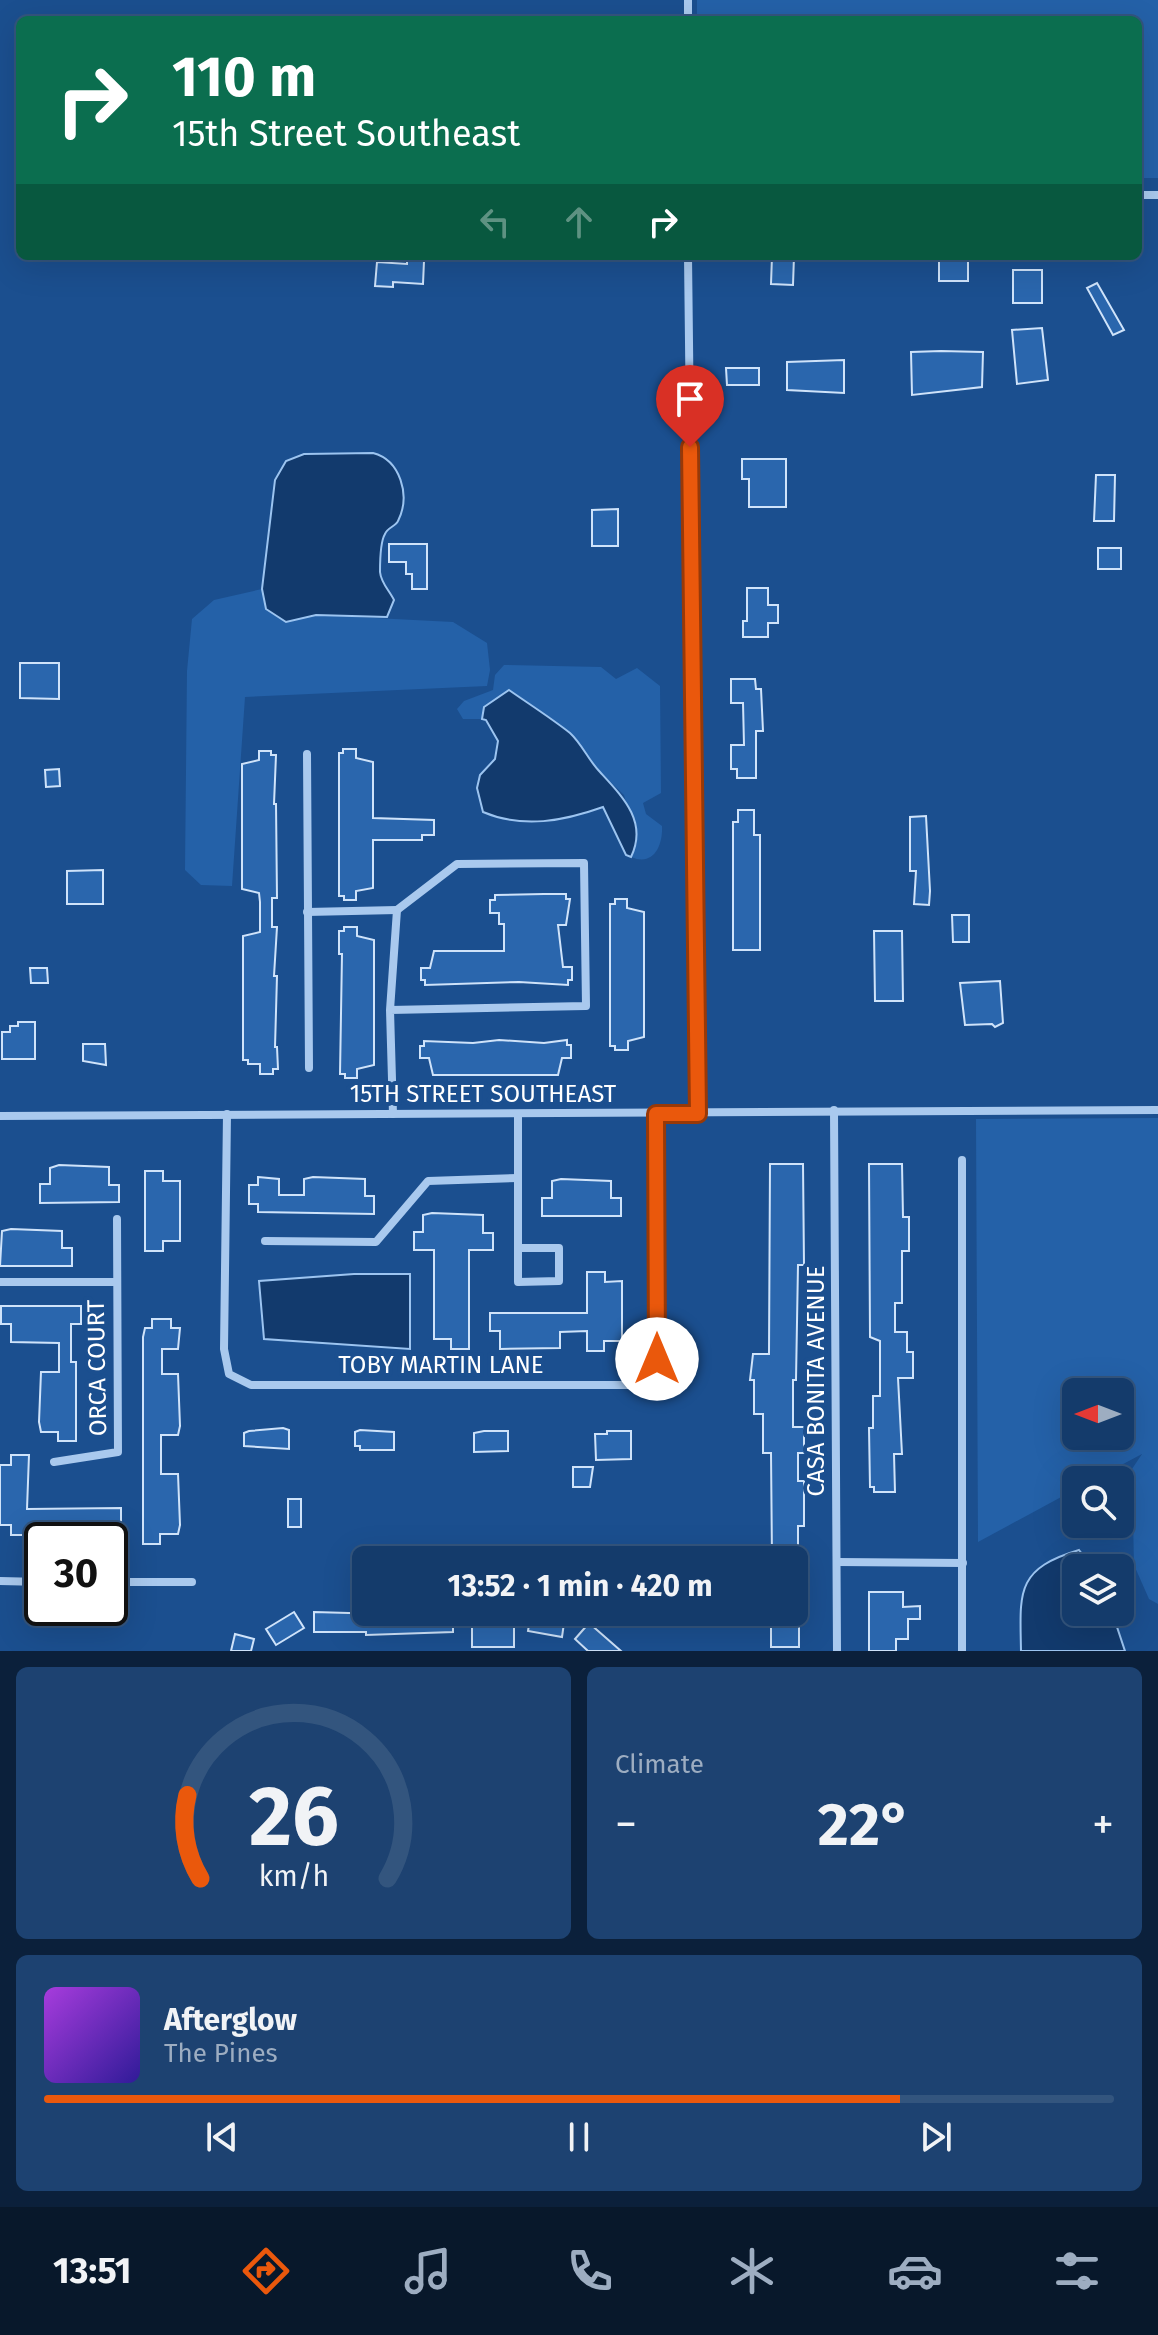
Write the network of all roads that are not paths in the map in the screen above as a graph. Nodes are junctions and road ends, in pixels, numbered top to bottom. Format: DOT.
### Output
graph roads {
  1 [pos="688,260"];
  2 [pos="307,754"];
  3 [pos="397,910"];
  4 [pos="307,912"];
  5 [pos="390,1010"];
  6 [pos="309,1068"];
  7 [pos="834,1110"];
  8 [pos="1158,1110"];
  9 [pos="227,1114"];
  10 [pos="393,1114"];
  11 [pos="518,1114"];
  12 [pos="656,1114"];
  13 [pos="698,1114"];
  14 [pos="0,1116"];
  15 [pos="962,1160"];
  16 [pos="518,1178"];
  17 [pos="117,1219"];
  18 [pos="265,1241"];
  19 [pos="518,1248"];
  20 [pos="0,1282"];
  21 [pos="116,1282"];
  22 [pos="54,1462"];
  23 [pos="838,1562"];
  24 [pos="963,1563"];
  25 [pos="0,1581"];
  26 [pos="24,1582"];
  27 [pos="128,1582"];
  28 [pos="192,1582"];
  29 [pos="837,1651"];
  30 [pos="962,1651"];
  1 -- 13 [label="street"];
  2 -- 4 [label="street"];
  3 -- 4 [label="street"];
  3 -- 5 [label="street"];
  3 -- 5 [label="street"];
  4 -- 6 [label="street"];
  5 -- 10 [label="street"];
  7 -- 8 [label="street, 15TH STREET SOUTHEAST"];
  7 -- 13 [label="street, 15TH STREET SOUTHEAST"];
  7 -- 23 [label="street, CASA BONITA AVENUE"];
  9 -- 10 [label="street, 15TH STREET SOUTHEAST"];
  9 -- 12 [label="street, TOBY MARTIN LANE"];
  9 -- 14 [label="street, 15TH STREET SOUTHEAST"];
  10 -- 11 [label="street, 15TH STREET SOUTHEAST"];
  11 -- 12 [label="street, 15TH STREET SOUTHEAST"];
  11 -- 16 [label="street"];
  12 -- 13 [label="street, 15TH STREET SOUTHEAST"];
  15 -- 24 [label="street"];
  16 -- 18 [label="street"];
  16 -- 19 [label="street"];
  17 -- 21 [label="street, ORCA COURT"];
  19 -- 19 [label="street"];
  20 -- 21 [label="street"];
  21 -- 22 [label="street, ORCA COURT"];
  23 -- 24 [label="street"];
  23 -- 29 [label="street, CASA BONITA AVENUE"];
  24 -- 30 [label="street"];
  25 -- 26 [label="street"];
  27 -- 28 [label="street"];
}
